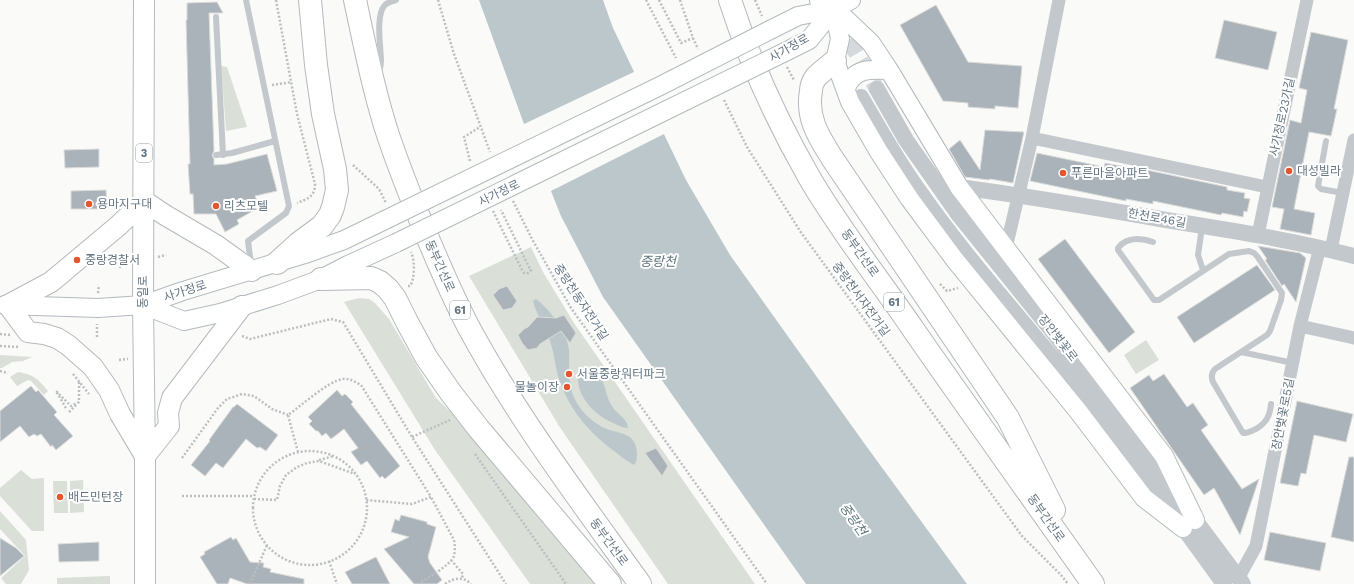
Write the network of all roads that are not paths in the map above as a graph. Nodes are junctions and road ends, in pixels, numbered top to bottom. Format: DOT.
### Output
graph roads {
  1 [pos="144,0"];
  2 [pos="246,0"];
  3 [pos="310,0"];
  4 [pos="355,0"];
  5 [pos="396,0"];
  6 [pos="730,0"];
  7 [pos="1059,0"];
  8 [pos="1307,0"];
  9 [pos="833,2"];
  10 [pos="216,17"];
  11 [pos="835,61"];
  12 [pos="889,70"];
  13 [pos="374,84"];
  14 [pos="846,88"];
  15 [pos="877,89"];
  16 [pos="861,97"];
  17 [pos="1032,138"];
  18 [pos="275,140"];
  19 [pos="1354,140"];
  20 [pos="1326,141"];
  21 [pos="959,187"];
  22 [pos="1267,187"];
  23 [pos="1343,193"];
  24 [pos="1018,195"];
  25 [pos="144,201"];
  26 [pos="1202,226"];
  27 [pos="1258,235"];
  28 [pos="1154,242"];
  29 [pos="1006,248"];
  30 [pos="1326,249"];
  31 [pos="1354,256"];
  32 [pos="277,263"];
  33 [pos="1203,270"];
  34 [pos="252,271"];
  35 [pos="321,279"];
  36 [pos="4,305"];
  37 [pos="143,305"];
  38 [pos="242,306"];
  39 [pos="1300,326"];
  40 [pos="1354,338"];
  41 [pos="1241,352"];
  42 [pos="1293,363"];
  43 [pos="1271,404"];
  44 [pos="145,456"];
  45 [pos="1189,524"];
  46 [pos="1082,580"];
  47 [pos="1241,581"];
  48 [pos="145,584"];
  49 [pos="610,584"];
  50 [pos="640,584"];
  51 [pos="1224,584"];
  1 -- 25 [label="main road, 동일로 / 3"];
  2 -- 18 [label="lane"];
  3 -- 32 [label="highway"];
  4 -- 13 [label="highway, 동부간선로 / 61"];
  5 -- 13 [label="lane"];
  6 -- 46 [label="highway, 동부간선로 / 61"];
  7 -- 17 [label="street"];
  8 -- 22 [label="street, 사가정로23가길"];
  9 -- 11 [label="main road"];
  9 -- 12 [label="main road"];
  9 -- 32 [label="main road, 사가정로, bridge"];
  9 -- 35 [label="main road, 사가정로, bridge"];
  10 -- 18 [label="lane"];
  11 -- 14 [label="main road"];
  11 -- 46 [label="highway"];
  12 -- 14 [label="main road"];
  12 -- 21 [label="main road"];
  13 -- 50 [label="highway, 동부간선로 / 61"];
  14 -- 45 [label="main road"];
  15 -- 45 [label="street, 장안벚꽃로"];
  16 -- 45 [label="street, 장안벚꽃로"];
  17 -- 22 [label="street"];
  17 -- 24 [label="street"];
  18 -- 34 [label="lane"];
  19 -- 23 [label="street, 장안벚꽃로5길"];
  20 -- 23 [label="lane"];
  21 -- 24 [label="street, 한천로46길"];
  21 -- 29 [label="main road"];
  22 -- 27 [label="street, 사가정로23가길"];
  23 -- 30 [label="street, 장안벚꽃로5길"];
  24 -- 26 [label="street, 한천로46길"];
  24 -- 29 [label="street"];
  25 -- 34 [label="main road"];
  25 -- 36 [label="main road"];
  25 -- 37 [label="main road, 동일로 / 3"];
  26 -- 27 [label="street, 한천로46길"];
  26 -- 33 [label="lane"];
  27 -- 30 [label="street, 한천로46길"];
  28 -- 33 [label="lane"];
  29 -- 45 [label="main road"];
  30 -- 31 [label="street, 한천로46길"];
  30 -- 39 [label="street, 장안벚꽃로5길"];
  32 -- 34 [label="main road, 사가정로"];
  33 -- 41 [label="lane"];
  34 -- 37 [label="main road, 사가정로"];
  35 -- 38 [label="main road, 사가정로"];
  35 -- 49 [label="highway"];
  36 -- 37 [label="main road, 사가정로"];
  36 -- 44 [label="main road"];
  37 -- 38 [label="main road, 사가정로"];
  37 -- 44 [label="main road, 동일로 / 3"];
  38 -- 44 [label="main road"];
  39 -- 40 [label="street"];
  39 -- 42 [label="street, 장안벚꽃로5길"];
  41 -- 42 [label="lane"];
  41 -- 43 [label="lane"];
  42 -- 47 [label="street, 장안벚꽃로5길"];
  44 -- 48 [label="main road, 동일로 / 3"];
  45 -- 47 [label="street, 장안벚꽃로"];
  45 -- 51 [label="street, 장안벚꽃로"];
}
